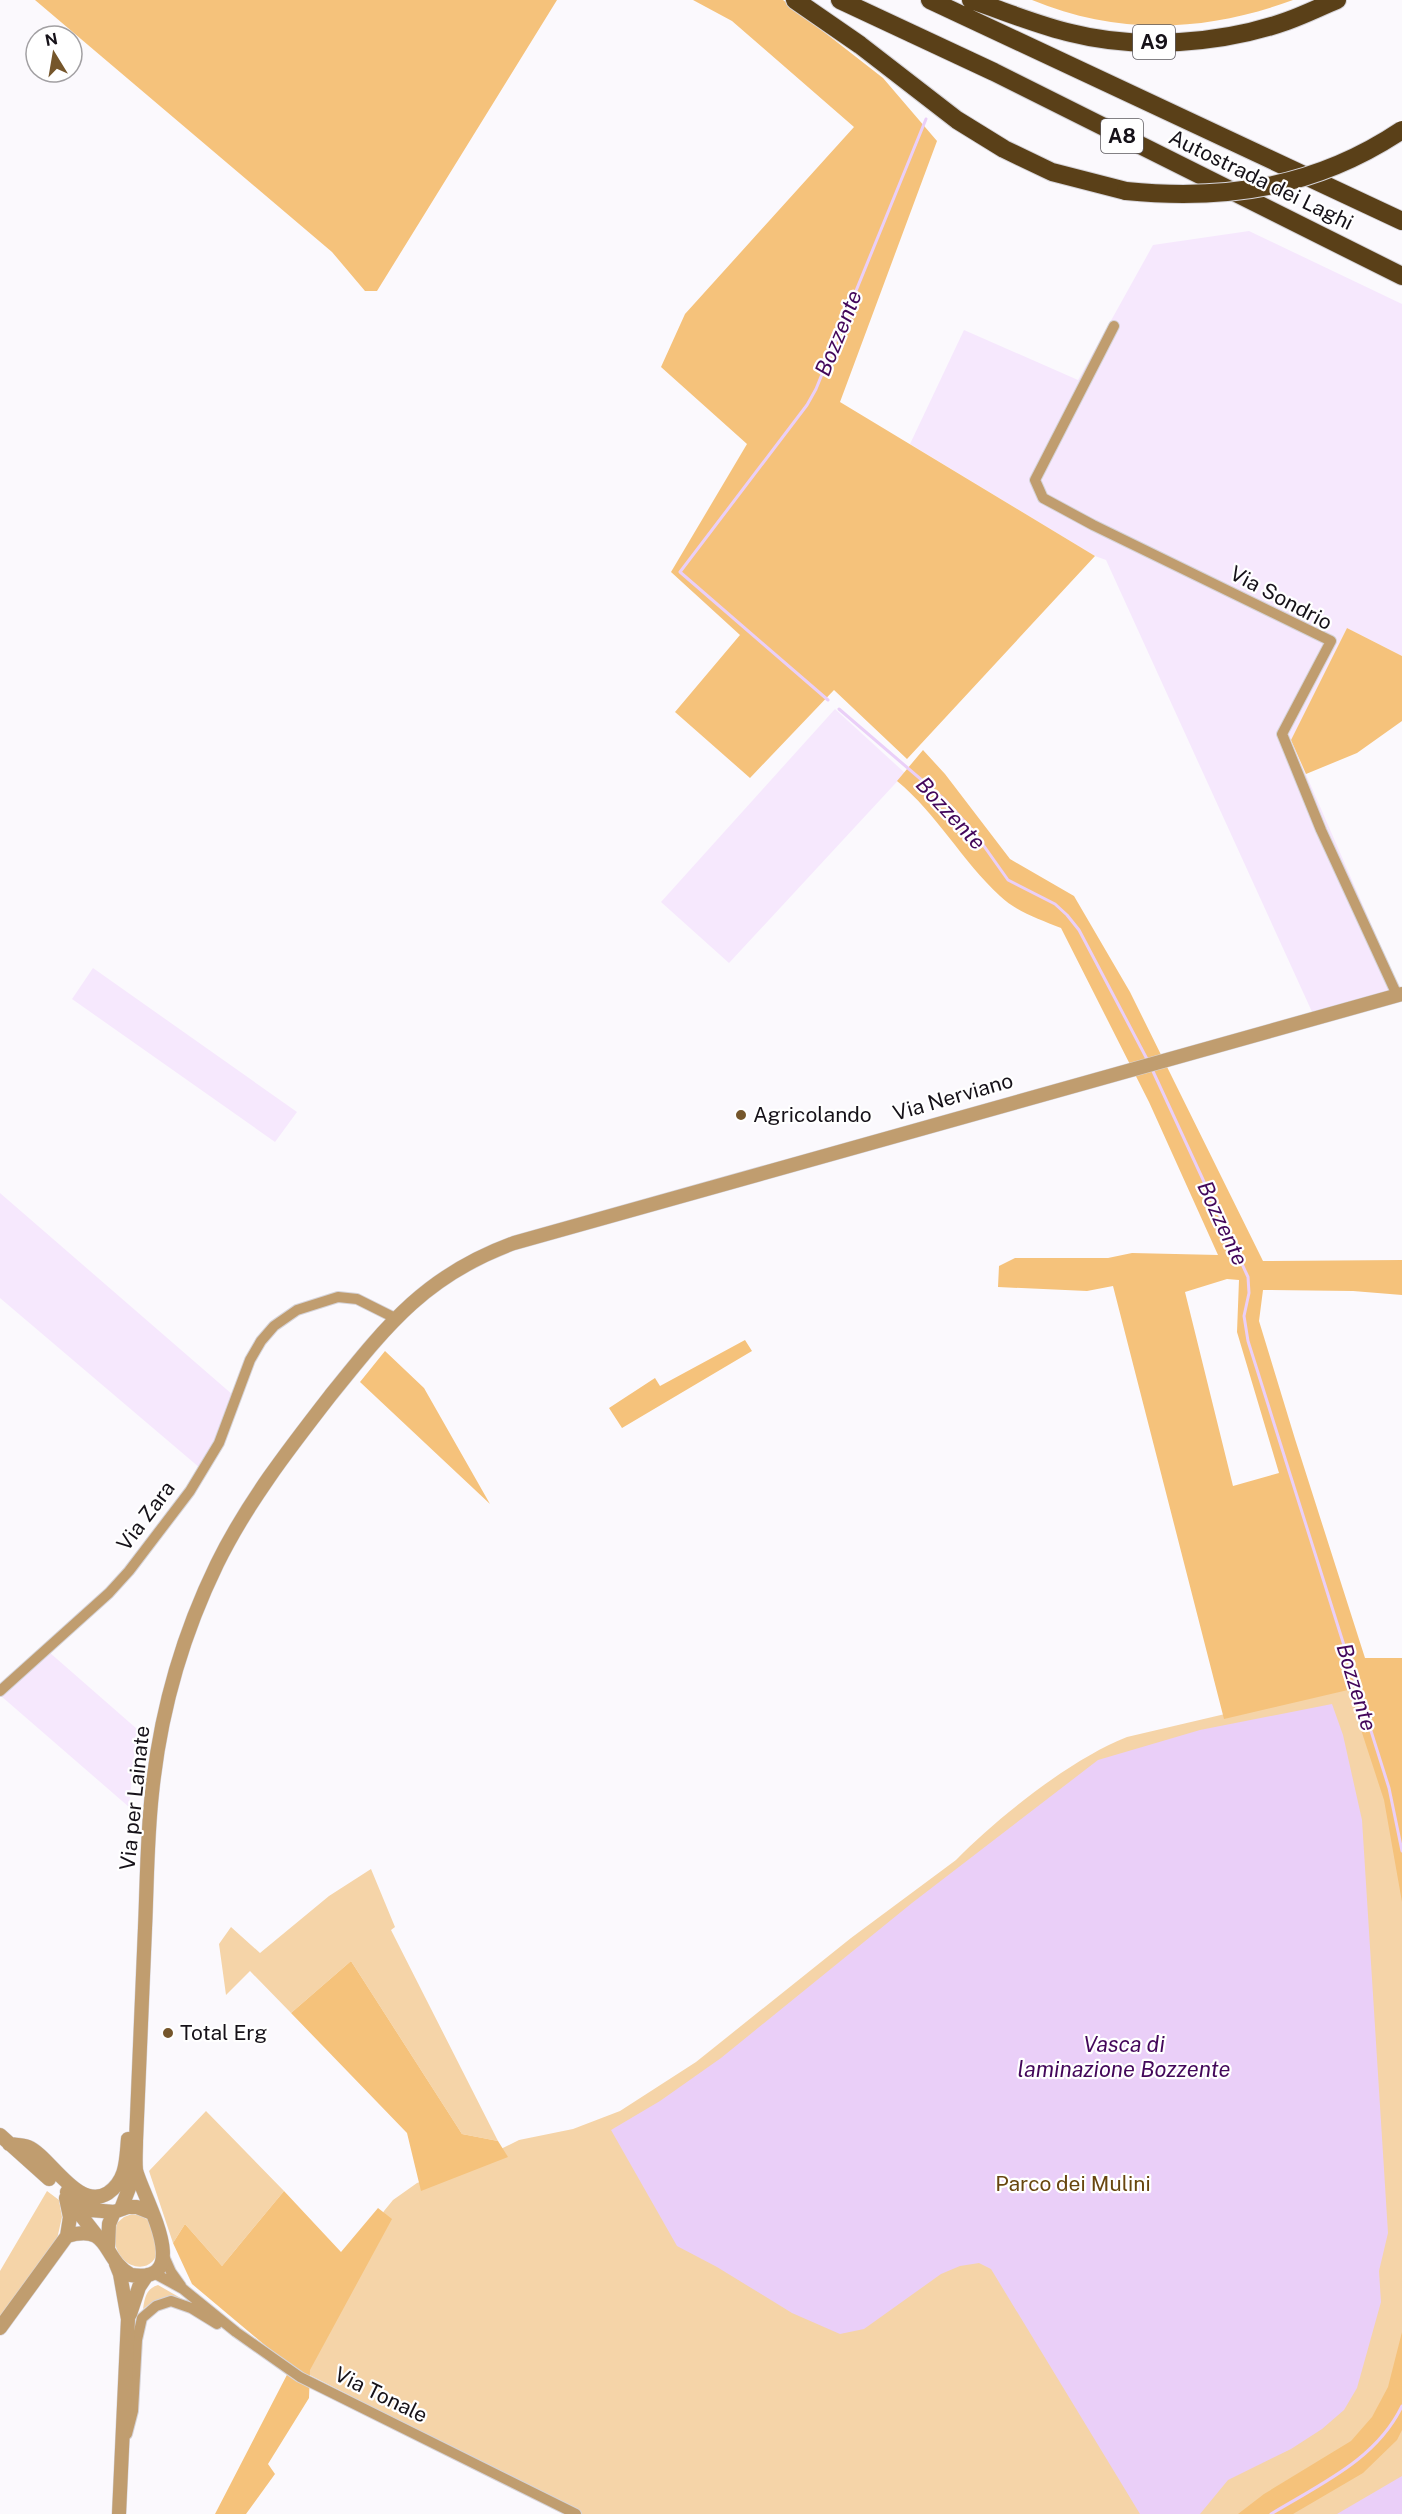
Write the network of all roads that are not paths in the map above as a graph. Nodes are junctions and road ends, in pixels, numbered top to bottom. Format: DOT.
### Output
graph roads {
  1 [pos="795,0"];
  2 [pos="840,0"];
  3 [pos="930,0"];
  4 [pos="971,0"];
  5 [pos="1337,0"];
  6 [pos="1402,130"];
  7 [pos="1402,221"];
  8 [pos="1402,276"];
  9 [pos="1114,326"];
  10 [pos="1400,994"];
  11 [pos="395,1318"];
  12 [pos="349,1373"];
  13 [pos="0,1690"];
  14 [pos="140,2046"];
  15 [pos="5,2139"];
  16 [pos="136,2170"];
  17 [pos="58,2186"];
  18 [pos="66,2198"];
  19 [pos="118,2211"];
  20 [pos="87,2212"];
  21 [pos="152,2213"];
  22 [pos="68,2231"];
  23 [pos="97,2236"];
  24 [pos="110,2252"];
  25 [pos="163,2254"];
  26 [pos="149,2274"];
  27 [pos="183,2289"];
  28 [pos="128,2319"];
  29 [pos="0,2328"];
  30 [pos="236,2332"];
  31 [pos="122,2454"];
  32 [pos="119,2514"];
  33 [pos="576,2514"];
  1 -- 6 [label="highway, bridge"];
  2 -- 8 [label="highway, Autostrada dei Laghi / A8"];
  3 -- 7 [label="highway, Autostrada dei Laghi / A8"];
  4 -- 5 [label="highway, A9"];
  9 -- 10 [label="street, Via Sondrio"];
  10 -- 11 [label="street, Via Nerviano"];
  11 -- 12 [label="street, Via Nerviano"];
  11 -- 13 [label="street, Via Zara"];
  12 -- 14 [label="street, Via per Lainate"];
  14 -- 15 [label="street"];
  14 -- 16 [label="street, Via per Lainate"];
  15 -- 17 [label="street"];
  16 -- 19 [label="street, Via per Lainate"];
  16 -- 21 [label="street, Via per Lainate"];
  17 -- 18 [label="street"];
  17 -- 20 [label="street"];
  18 -- 20 [label="street"];
  18 -- 22 [label="street"];
  19 -- 20 [label="street"];
  19 -- 21 [label="street"];
  19 -- 24 [label="street"];
  20 -- 22 [label="street"];
  20 -- 23 [label="street"];
  21 -- 25 [label="street"];
  22 -- 23 [label="street"];
  22 -- 29 [label="street"];
  23 -- 24 [label="street"];
  24 -- 26 [label="street"];
  24 -- 28 [label="street"];
  25 -- 26 [label="street"];
  25 -- 27 [label="street"];
  26 -- 27 [label="street"];
  26 -- 28 [label="street"];
  27 -- 30 [label="street, Via Tonale"];
  28 -- 31 [label="street"];
  30 -- 31 [label="street"];
  30 -- 33 [label="street, Via Tonale"];
  31 -- 32 [label="street"];
}
